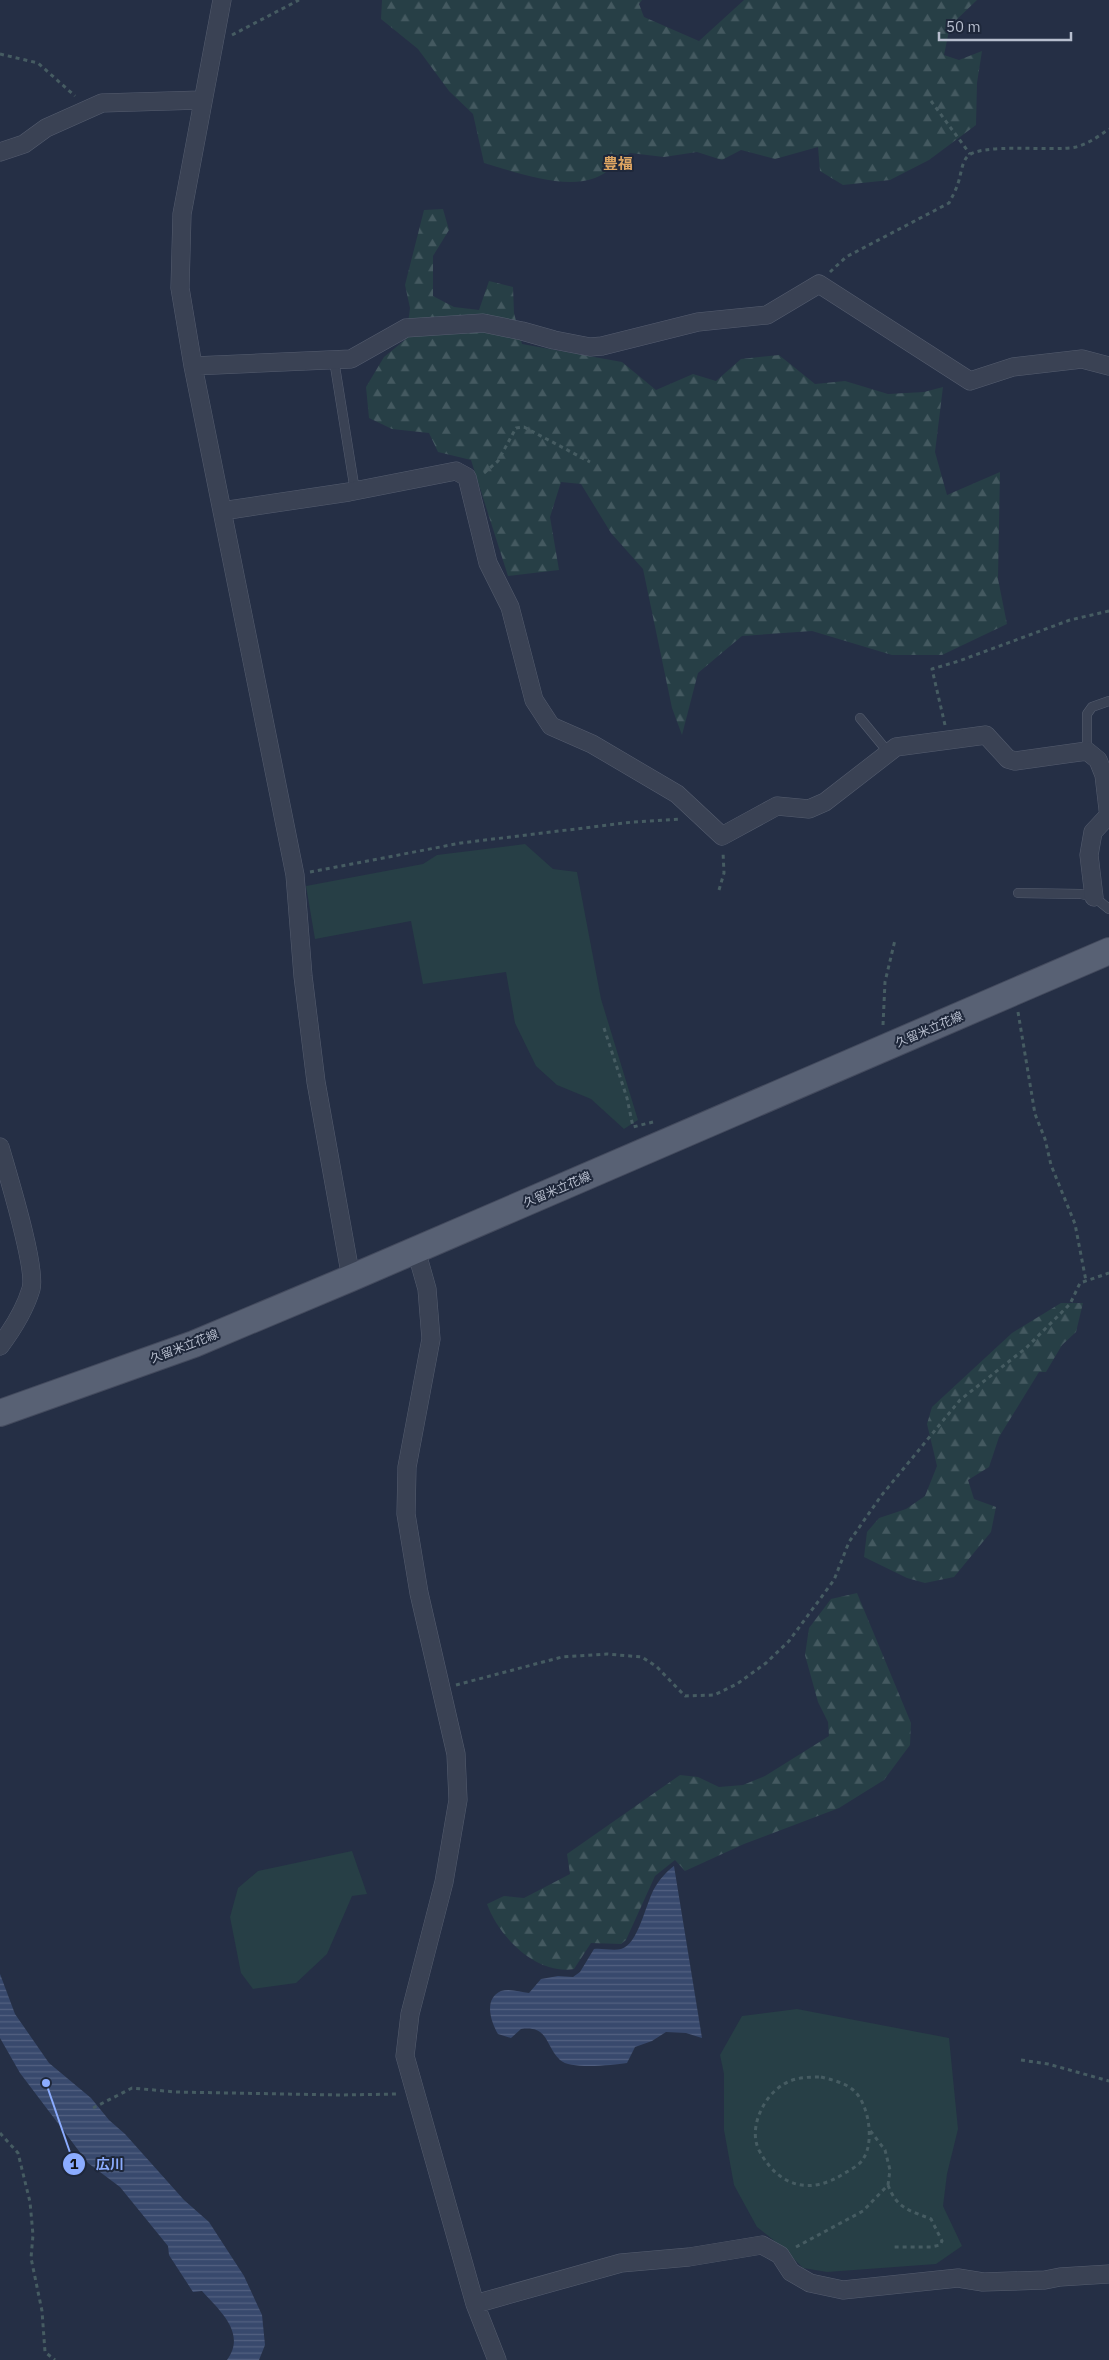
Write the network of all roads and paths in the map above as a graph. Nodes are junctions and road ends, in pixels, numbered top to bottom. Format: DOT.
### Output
graph roads {
  1 [pos="222,0"];
  2 [pos="299,0"];
  3 [pos="214,44"];
  4 [pos="0,54"];
  5 [pos="201,100"];
  6 [pos="931,102"];
  7 [pos="88,108"];
  8 [pos="1109,129"];
  9 [pos="0,152"];
  10 [pos="970,154"];
  11 [pos="820,284"];
  12 [pos="334,360"];
  13 [pos="192,366"];
  14 [pos="1109,366"];
  15 [pos="590,462"];
  16 [pos="468,481"];
  17 [pos="355,491"];
  18 [pos="222,511"];
  19 [pos="1109,611"];
  20 [pos="1109,701"];
  21 [pos="860,718"];
  22 [pos="948,740"];
  23 [pos="1087,751"];
  24 [pos="888,752"];
  25 [pos="702,818"];
  26 [pos="1108,818"];
  27 [pos="722,836"];
  28 [pos="295,876"];
  29 [pos="719,890"];
  30 [pos="1018,893"];
  31 [pos="1094,897"];
  32 [pos="1109,909"];
  33 [pos="895,940"];
  34 [pos="1109,951"];
  35 [pos="1015,991"];
  36 [pos="604,1028"];
  37 [pos="883,1030"];
  38 [pos="658,1121"];
  39 [pos="0,1147"];
  40 [pos="416,1250"];
  41 [pos="1109,1273"];
  42 [pos="351,1278"];
  43 [pos="1086,1281"];
  44 [pos="0,1346"];
  45 [pos="0,1413"];
  46 [pos="443,1689"];
  47 [pos="1021,2060"];
  48 [pos="1109,2081"];
  49 [pos="414,2093"];
  50 [pos="93,2108"];
  51 [pos="869,2129"];
  52 [pos="0,2133"];
  53 [pos="888,2185"];
  54 [pos="894,2247"];
  55 [pos="795,2248"];
  56 [pos="1109,2274"];
  57 [pos="475,2304"];
  58 [pos="56,2360"];
  59 [pos="497,2360"];
  1 -- 3 [label="street"];
  2 -- 3 [label="path"];
  3 -- 5 [label="street"];
  4 -- 7 [label="path"];
  5 -- 7 [label="street"];
  5 -- 13 [label="street"];
  6 -- 10 [label="path"];
  7 -- 9 [label="street"];
  8 -- 10 [label="path"];
  10 -- 11 [label="path"];
  11 -- 12 [label="street"];
  11 -- 14 [label="street"];
  12 -- 13 [label="street"];
  12 -- 17 [label="lane"];
  13 -- 18 [label="street"];
  15 -- 16 [label="path"];
  16 -- 17 [label="street"];
  16 -- 25 [label="street"];
  17 -- 18 [label="street"];
  18 -- 28 [label="street"];
  19 -- 22 [label="path"];
  20 -- 23 [label="lane"];
  21 -- 24 [label="lane"];
  22 -- 23 [label="street"];
  22 -- 24 [label="street"];
  23 -- 26 [label="street"];
  24 -- 27 [label="street"];
  25 -- 27 [label="street"];
  25 -- 28 [label="path"];
  26 -- 31 [label="street"];
  27 -- 29 [label="path"];
  28 -- 42 [label="street"];
  30 -- 31 [label="lane"];
  31 -- 32 [label="lane"];
  33 -- 37 [label="path"];
  34 -- 35 [label="main road, 久留米立花線"];
  35 -- 40 [label="main road, 久留米立花線"];
  35 -- 43 [label="path"];
  36 -- 38 [label="path"];
  39 -- 44 [label="street"];
  40 -- 42 [label="main road, 久留米立花線"];
  40 -- 46 [label="street"];
  41 -- 43 [label="path"];
  42 -- 45 [label="main road, 久留米立花線"];
  43 -- 46 [label="path"];
  46 -- 49 [label="street"];
  47 -- 48 [label="path"];
  49 -- 50 [label="path"];
  49 -- 57 [label="street"];
  51 -- 51 [label="path"];
  51 -- 53 [label="path"];
  52 -- 58 [label="path"];
  53 -- 54 [label="path"];
  53 -- 55 [label="path"];
  56 -- 57 [label="street"];
  57 -- 59 [label="street"];
}
